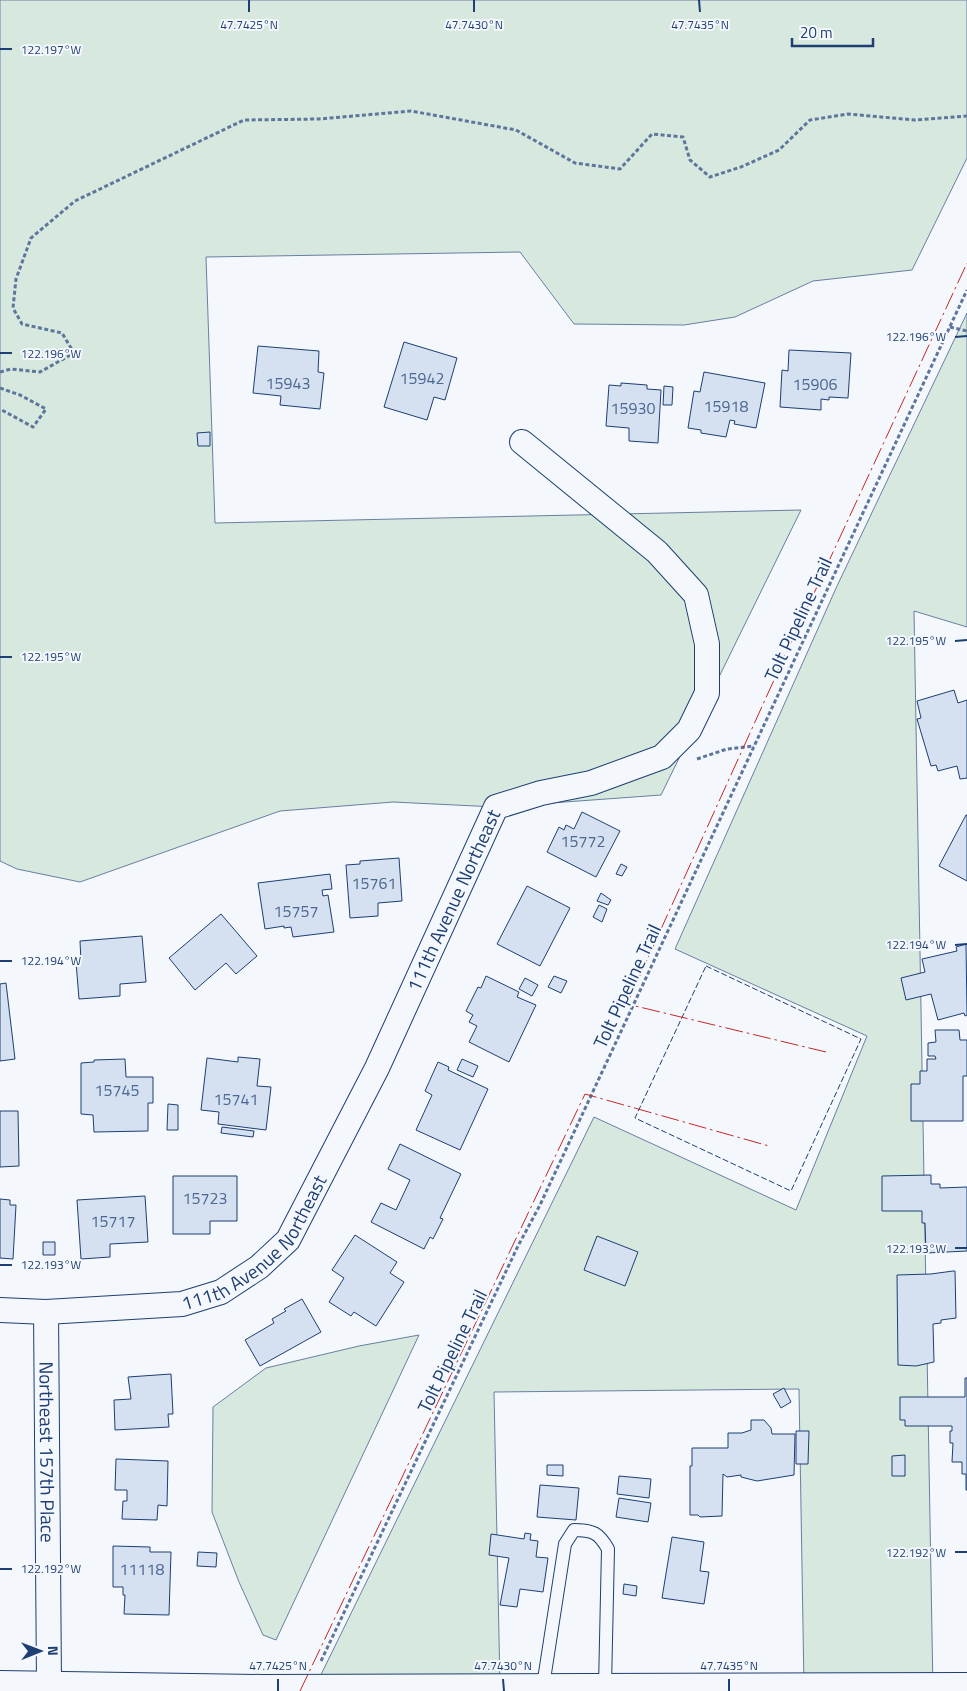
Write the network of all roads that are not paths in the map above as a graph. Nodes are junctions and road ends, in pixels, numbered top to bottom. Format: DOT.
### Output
graph roads {
  1 [pos="522,442"];
  2 [pos="0,1310"];
  3 [pos="46,1312"];
  4 [pos="0,1683"];
  5 [pos="49,1683"];
  6 [pos="543,1686"];
  7 [pos="605,1686"];
  8 [pos="967,1686"];
  1 -- 3 [label="street, 111th Avenue Northeast"];
  2 -- 3 [label="street, 111th Avenue Northeast"];
  3 -- 5 [label="street, Northeast 157th Place"];
  4 -- 5 [label="street"];
  5 -- 6 [label="street"];
  6 -- 7 [label="street"];
  6 -- 7 [label="lane"];
  7 -- 8 [label="street"];
}
